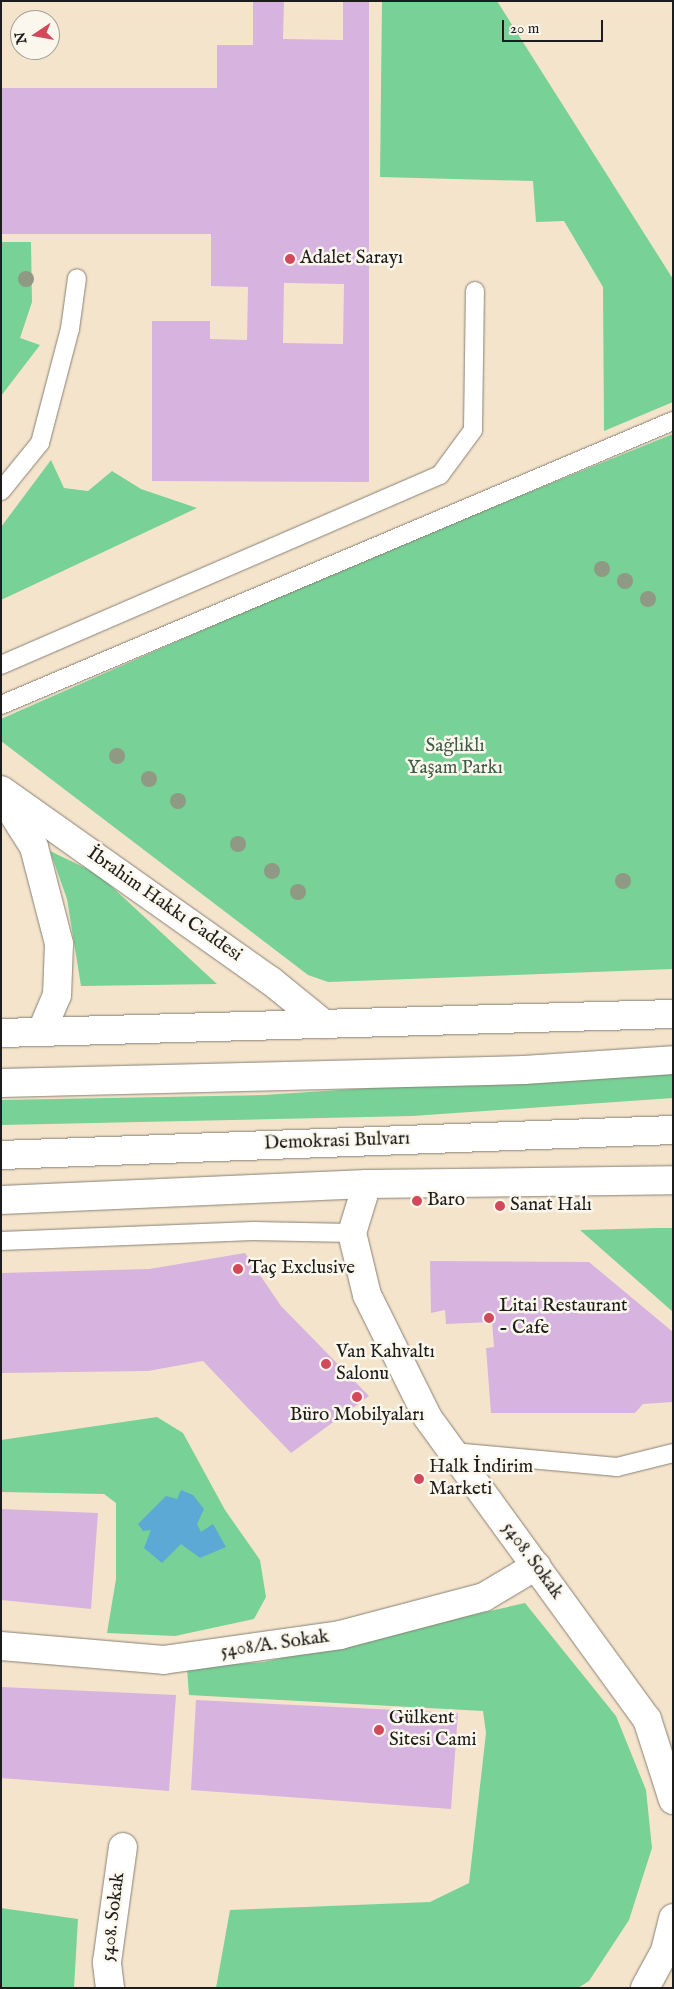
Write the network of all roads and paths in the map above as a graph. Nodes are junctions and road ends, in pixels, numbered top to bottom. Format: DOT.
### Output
graph roads {
  1 [pos="76,278"];
  2 [pos="475,291"];
  3 [pos="673,420"];
  4 [pos="1,492"];
  5 [pos="1,665"];
  6 [pos="1,705"];
  7 [pos="1,790"];
  8 [pos="1,795"];
  9 [pos="673,1014"];
  10 [pos="324,1024"];
  11 [pos="42,1031"];
  12 [pos="1,1032"];
  13 [pos="673,1060"];
  14 [pos="1,1083"];
  15 [pos="673,1130"];
  16 [pos="1,1155"];
  17 [pos="673,1180"];
  18 [pos="367,1184"];
  19 [pos="1,1200"];
  20 [pos="352,1233"];
  21 [pos="1,1241"];
  22 [pos="453,1452"];
  23 [pos="673,1453"];
  24 [pos="536,1566"];
  25 [pos="1,1646"];
  26 [pos="673,1800"];
  27 [pos="123,1847"];
  28 [pos="673,1918"];
  29 [pos="110,1988"];
  30 [pos="645,1988"];
  1 -- 4 [label="lane"];
  2 -- 5 [label="lane"];
  3 -- 6 [label="lane"];
  7 -- 10 [label="main road, İbrahim Hakkı Caddesi"];
  8 -- 11 [label="main road"];
  9 -- 10 [label="main road"];
  10 -- 11 [label="main road"];
  11 -- 12 [label="main road"];
  13 -- 14 [label="main road"];
  15 -- 16 [label="main road, Demokrasi Bulvarı"];
  17 -- 18 [label="main road"];
  18 -- 19 [label="main road"];
  18 -- 20 [label="main road"];
  20 -- 21 [label="lane"];
  20 -- 22 [label="main road, 5408. Sokak"];
  22 -- 23 [label="lane"];
  22 -- 24 [label="main road, 5408. Sokak"];
  24 -- 25 [label="main road, 5408/A. Sokak"];
  24 -- 26 [label="main road, 5408. Sokak"];
  27 -- 29 [label="main road, 5408. Sokak"];
  28 -- 30 [label="main road"];
}
